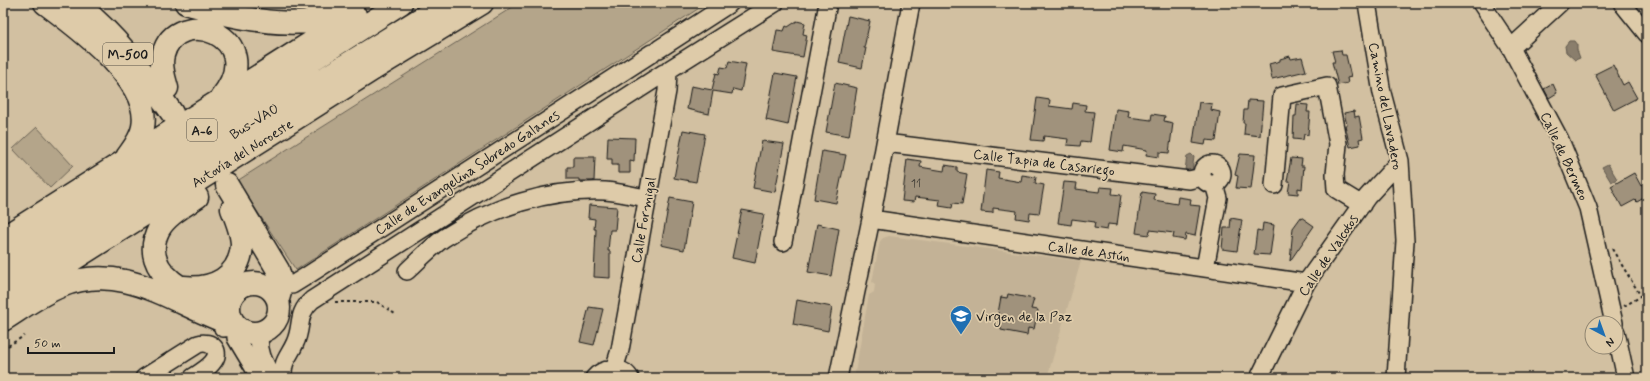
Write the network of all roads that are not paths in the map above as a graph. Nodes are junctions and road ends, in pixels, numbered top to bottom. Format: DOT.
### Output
graph roads {
  1 [pos="45,3"];
  2 [pos="76,3"];
  3 [pos="94,3"];
  4 [pos="186,3"];
  5 [pos="308,3"];
  6 [pos="326,3"];
  7 [pos="377,3"];
  8 [pos="401,3"];
  9 [pos="429,3"];
  10 [pos="446,3"];
  11 [pos="482,3"];
  12 [pos="730,3"];
  13 [pos="775,3"];
  14 [pos="828,3"];
  15 [pos="911,3"];
  16 [pos="1366,3"];
  17 [pos="1481,3"];
  18 [pos="1560,3"];
  19 [pos="1622,3"];
  20 [pos="354,16"];
  21 [pos="1647,34"];
  22 [pos="1511,48"];
  23 [pos="655,51"];
  24 [pos="372,70"];
  25 [pos="667,71"];
  26 [pos="167,88"];
  27 [pos="219,100"];
  28 [pos="885,143"];
  29 [pos="124,161"];
  30 [pos="1400,161"];
  31 [pos="178,169"];
  32 [pos="1274,185"];
  33 [pos="227,194"];
  34 [pos="647,198"];
  35 [pos="1362,205"];
  36 [pos="871,219"];
  37 [pos="3,238"];
  38 [pos="783,242"];
  39 [pos="3,258"];
  40 [pos="1205,268"];
  41 [pos="408,270"];
  42 [pos="3,280"];
  43 [pos="253,283"];
  44 [pos="1306,283"];
  45 [pos="181,286"];
  46 [pos="280,292"];
  47 [pos="230,302"];
  48 [pos="3,304"];
  49 [pos="1613,315"];
  50 [pos="3,320"];
  51 [pos="232,329"];
  52 [pos="3,332"];
  53 [pos="260,333"];
  54 [pos="1621,355"];
  55 [pos="614,368"];
  56 [pos="144,378"];
  57 [pos="192,378"];
  58 [pos="260,378"];
  59 [pos="273,378"];
  60 [pos="283,378"];
  61 [pos="594,378"];
  62 [pos="630,378"];
  63 [pos="838,378"];
  64 [pos="1259,378"];
  65 [pos="1396,378"];
  66 [pos="1626,378"];
  1 -- 29 [label="highway"];
  2 -- 26 [label="highway, M-500"];
  3 -- 26 [label="highway, M-500"];
  4 -- 20 [label="highway"];
  5 -- 6 [label="street"];
  7 -- 20 [label="highway"];
  8 -- 39 [label="highway, A-6"];
  9 -- 31 [label="highway"];
  10 -- 31 [label="highway, Bus-VAO"];
  11 -- 24 [label="highway, Autovía del Noroeste"];
  12 -- 23 [label="street, Calle de Evangelina Sobredo Galanes"];
  13 -- 25 [label="street, Calle de Evangelina Sobredo Galanes"];
  14 -- 38 [label="street"];
  15 -- 28 [label="street"];
  16 -- 30 [label="street, Camino del Lavadero"];
  17 -- 22 [label="street, Calle de Bermeo"];
  18 -- 22 [label="street"];
  19 -- 21 [label="street"];
  20 -- 27 [label="highway"];
  22 -- 49 [label="street, Calle de Bermeo"];
  23 -- 25 [label="street, Calle Formigal"];
  23 -- 46 [label="street, Calle de Evangelina Sobredo Galanes"];
  24 -- 45 [label="highway"];
  24 -- 48 [label="highway, Autovía del Noroeste"];
  25 -- 34 [label="street, Calle Formigal"];
  25 -- 60 [label="street, Calle de Evangelina Sobredo Galanes"];
  26 -- 27 [label="highway"];
  27 -- 29 [label="highway"];
  28 -- 36 [label="street"];
  28 -- 40 [label="street, Calle Tapia de Casariego"];
  29 -- 37 [label="highway"];
  30 -- 35 [label="street, Calle de Valcotos"];
  30 -- 65 [label="street, Camino del Lavadero"];
  31 -- 42 [label="highway, Bus-VAO"];
  32 -- 35 [label="street"];
  33 -- 43 [label="highway"];
  33 -- 45 [label="highway"];
  33 -- 46 [label="highway"];
  34 -- 41 [label="street"];
  34 -- 55 [label="street, Calle Formigal"];
  35 -- 44 [label="street, Calle de Valcotos"];
  36 -- 40 [label="street, Calle de Astún"];
  36 -- 63 [label="street"];
  40 -- 44 [label="street, Calle de Astún"];
  43 -- 46 [label="highway"];
  43 -- 47 [label="highway"];
  44 -- 64 [label="street, Calle de Valcotos"];
  45 -- 47 [label="highway"];
  46 -- 53 [label="highway"];
  47 -- 51 [label="highway"];
  50 -- 51 [label="highway"];
  51 -- 52 [label="street"];
  51 -- 53 [label="highway"];
  51 -- 58 [label="street"];
  53 -- 59 [label="street"];
  54 -- 66 [label="street"];
  55 -- 61 [label="street"];
  55 -- 62 [label="street"];
  56 -- 57 [label="street"];
}
